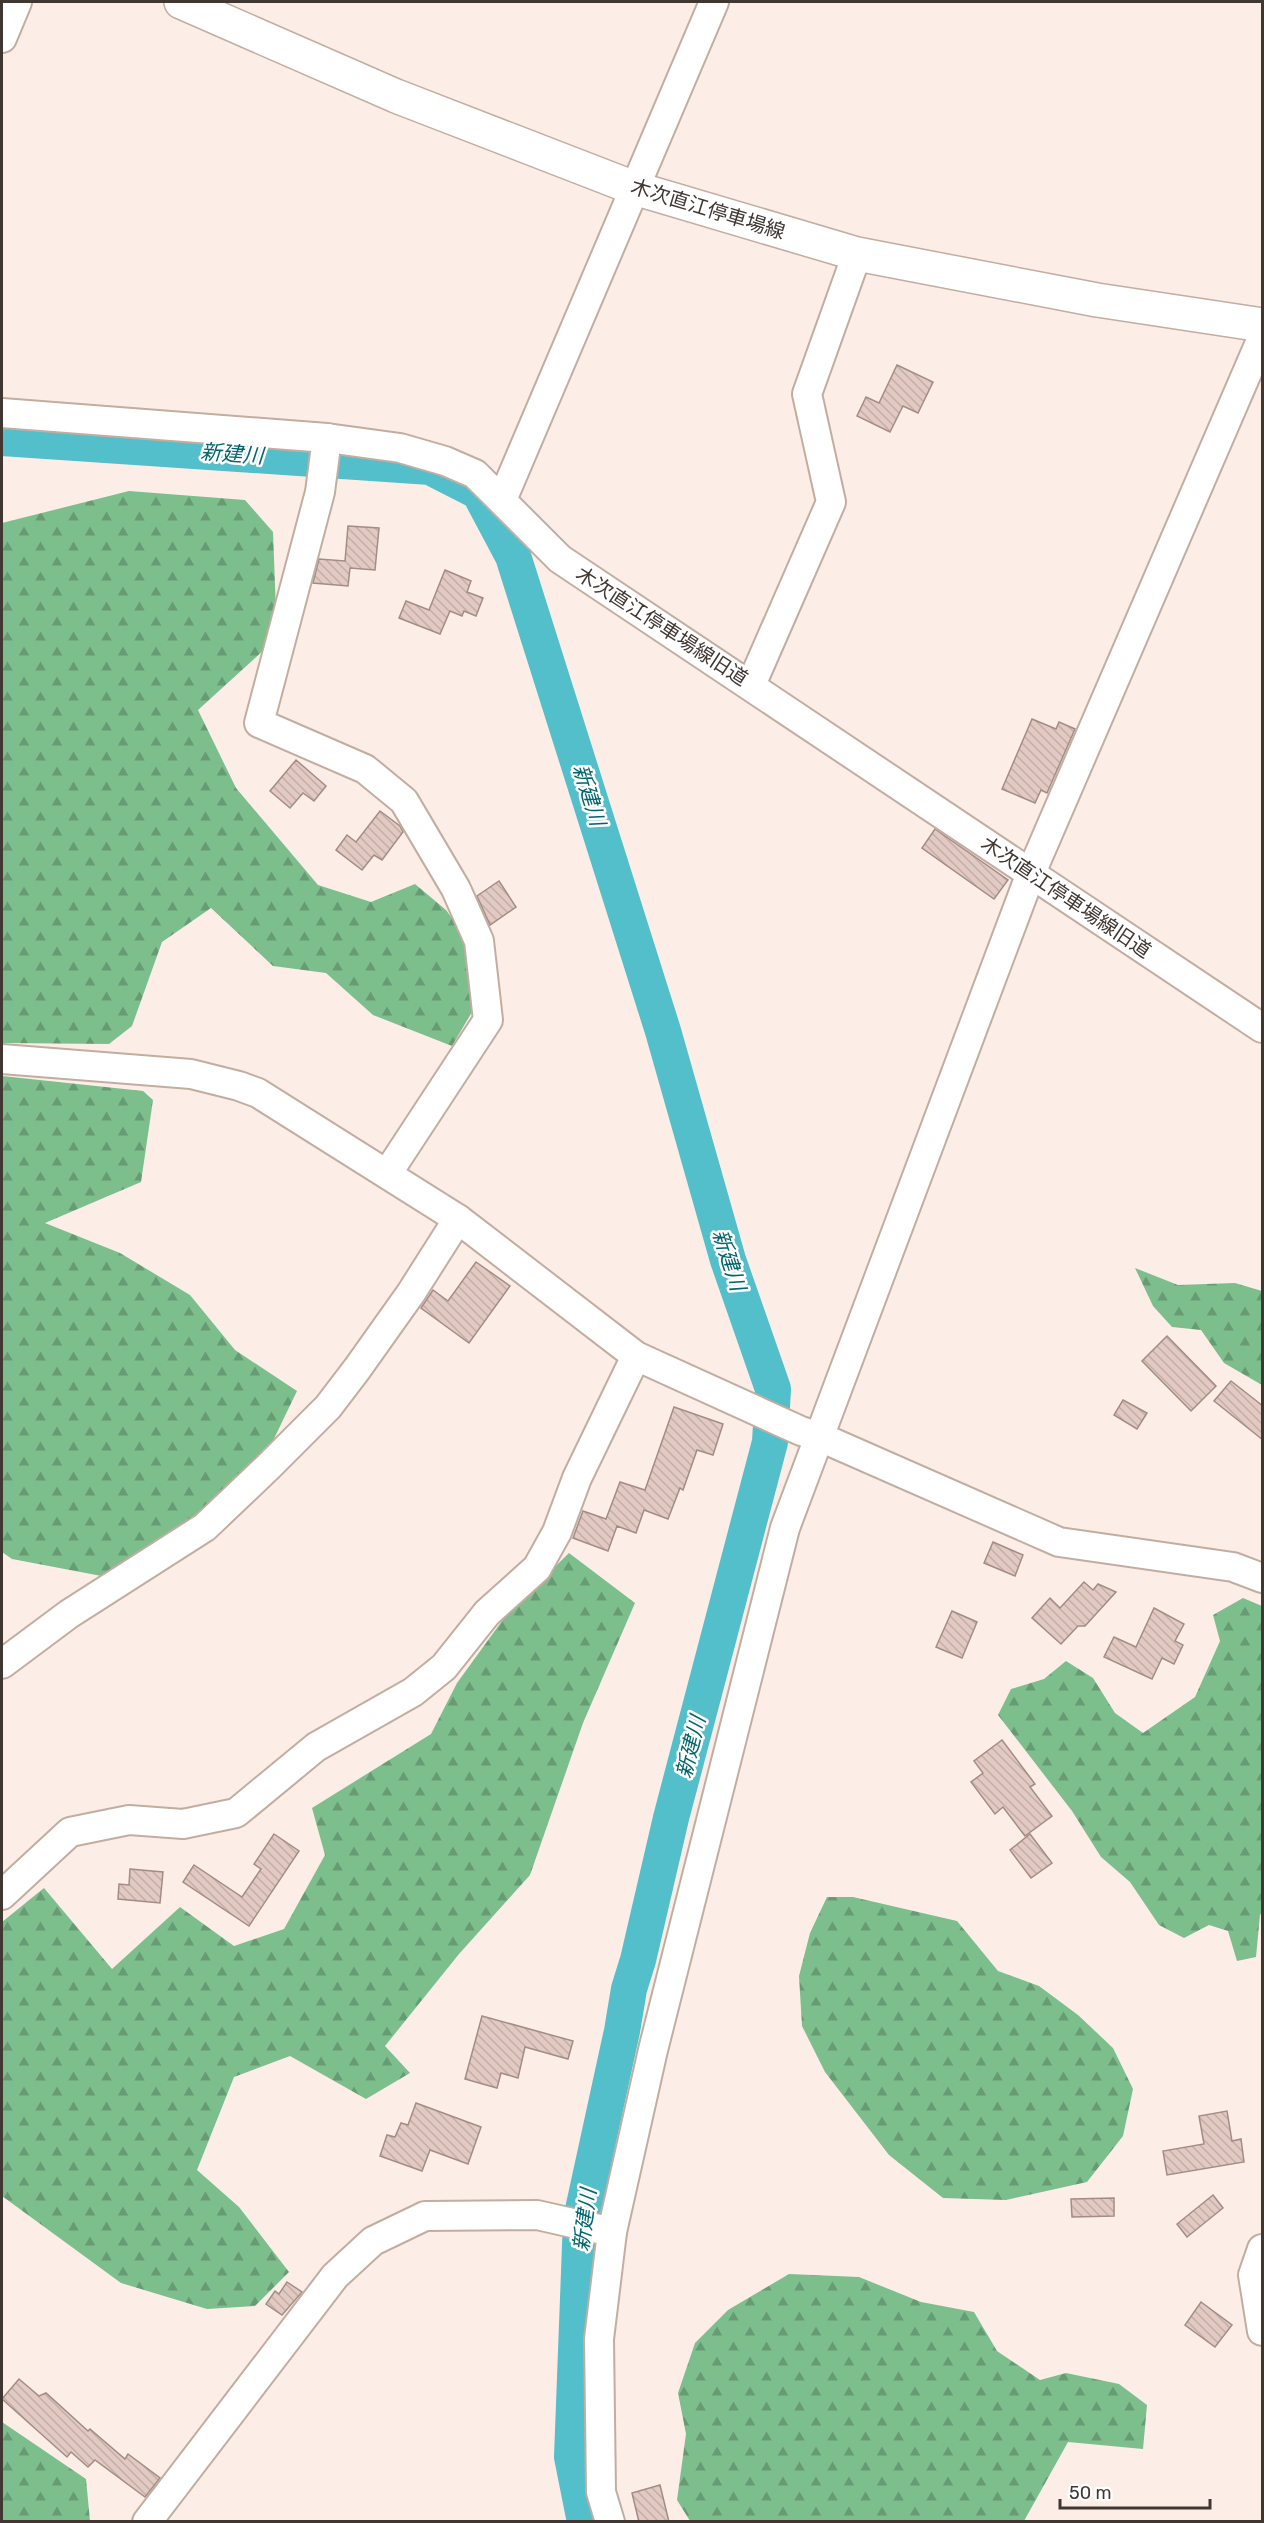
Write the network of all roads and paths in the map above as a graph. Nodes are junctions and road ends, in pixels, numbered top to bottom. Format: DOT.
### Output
graph roads {
  1 [pos="17,2"];
  2 [pos="181,2"];
  3 [pos="714,2"];
  4 [pos="2,38"];
  5 [pos="634,188"];
  6 [pos="857,254"];
  7 [pos="1263,325"];
  8 [pos="1263,338"];
  9 [pos="2,413"];
  10 [pos="327,438"];
  11 [pos="502,500"];
  12 [pos="751,685"];
  13 [pos="1031,873"];
  14 [pos="1263,1028"];
  15 [pos="2,1059"];
  16 [pos="387,1174"];
  17 [pos="458,1219"];
  18 [pos="636,1356"];
  19 [pos="811,1434"];
  20 [pos="1263,1578"];
  21 [pos="2,1664"];
  22 [pos="2,1895"];
  23 [pos="606,2230"];
  24 [pos="1263,2249"];
  25 [pos="1263,2331"];
  26 [pos="147,2522"];
  27 [pos="610,2522"];
  1 -- 4 [label="street"];
  2 -- 5 [label="main road, 木次直江停車場線"];
  3 -- 5 [label="street"];
  5 -- 6 [label="main road, 木次直江停車場線"];
  5 -- 11 [label="street"];
  6 -- 7 [label="main road, 木次直江停車場線"];
  6 -- 12 [label="street"];
  8 -- 13 [label="street"];
  9 -- 10 [label="street, 木次直江停車場線旧道"];
  10 -- 11 [label="street, 木次直江停車場線旧道"];
  10 -- 16 [label="street"];
  11 -- 12 [label="street, 木次直江停車場線旧道"];
  12 -- 13 [label="street, 木次直江停車場線旧道"];
  13 -- 14 [label="street, 木次直江停車場線旧道"];
  13 -- 19 [label="street"];
  15 -- 16 [label="street"];
  16 -- 17 [label="street"];
  17 -- 18 [label="street"];
  17 -- 21 [label="street"];
  18 -- 19 [label="street"];
  18 -- 22 [label="street"];
  19 -- 20 [label="street"];
  19 -- 23 [label="street"];
  23 -- 26 [label="street"];
  23 -- 27 [label="street"];
  24 -- 25 [label="street"];
}
